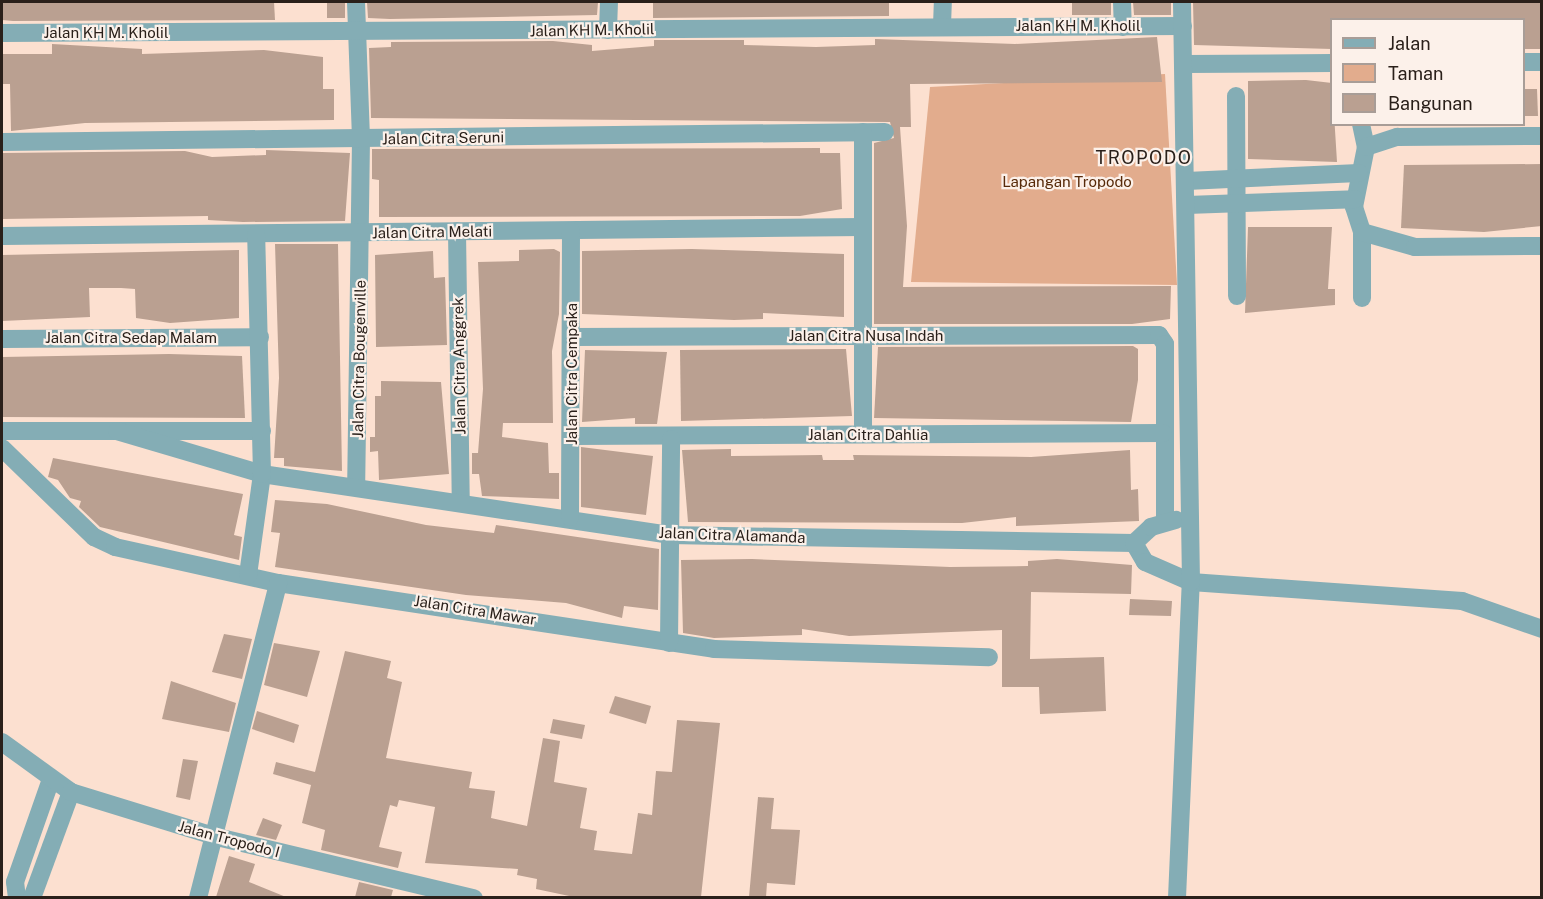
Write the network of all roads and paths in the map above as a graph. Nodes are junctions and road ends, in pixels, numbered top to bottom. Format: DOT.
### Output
graph roads {
  1 [pos="356,2"];
  2 [pos="609,2"];
  3 [pos="943,2"];
  4 [pos="1122,2"];
  5 [pos="1182,2"];
  6 [pos="942,26"];
  7 [pos="1183,26"];
  8 [pos="1123,27"];
  9 [pos="608,30"];
  10 [pos="2,33"];
  11 [pos="357,34"];
  12 [pos="1525,62"];
  13 [pos="1542,62"];
  14 [pos="1330,63"];
  15 [pos="1186,64"];
  16 [pos="1236,96"];
  17 [pos="1361,126"];
  18 [pos="863,132"];
  19 [pos="885,132"];
  20 [pos="1542,136"];
  21 [pos="361,139"];
  22 [pos="2,142"];
  23 [pos="1366,147"];
  24 [pos="1359,173"];
  25 [pos="1237,178"];
  26 [pos="1187,181"];
  27 [pos="1354,199"];
  28 [pos="1238,203"];
  29 [pos="1187,205"];
  30 [pos="863,227"];
  31 [pos="457,231"];
  32 [pos="571,231"];
  33 [pos="361,232"];
  34 [pos="1362,232"];
  35 [pos="2,236"];
  36 [pos="256,236"];
  37 [pos="1542,246"];
  38 [pos="1237,296"];
  39 [pos="1362,298"];
  40 [pos="260,337"];
  41 [pos="572,337"];
  42 [pos="862,337"];
  43 [pos="2,339"];
  44 [pos="2,431"];
  45 [pos="117,431"];
  46 [pos="262,431"];
  47 [pos="863,433"];
  48 [pos="1163,433"];
  49 [pos="573,436"];
  50 [pos="671,439"];
  51 [pos="4,458"];
  52 [pos="262,474"];
  53 [pos="356,485"];
  54 [pos="460,501"];
  55 [pos="570,517"];
  56 [pos="1189,520"];
  57 [pos="1165,521"];
  58 [pos="669,536"];
  59 [pos="1134,543"];
  60 [pos="248,575"];
  61 [pos="1191,582"];
  62 [pos="278,583"];
  63 [pos="1542,629"];
  64 [pos="669,643"];
  65 [pos="989,657"];
  66 [pos="2,742"];
  67 [pos="50,782"];
  68 [pos="71,792"];
  69 [pos="217,837"];
  70 [pos="465,896"];
  71 [pos="17,897"];
  72 [pos="32,897"];
  73 [pos="198,897"];
  74 [pos="1177,897"];
  1 -- 11 [label="street, Jalan Citra Bougenville"];
  2 -- 9 [label="street"];
  3 -- 6 [label="street"];
  4 -- 8 [label="street"];
  5 -- 7 [label="street"];
  6 -- 8 [label="street, Jalan KH M. Kholil"];
  6 -- 9 [label="street, Jalan KH M. Kholil"];
  7 -- 8 [label="street, Jalan KH M. Kholil"];
  7 -- 15 [label="street"];
  9 -- 11 [label="street, Jalan KH M. Kholil"];
  10 -- 11 [label="street, Jalan KH M. Kholil"];
  11 -- 21 [label="street, Jalan Citra Bougenville"];
  12 -- 13 [label="street"];
  14 -- 15 [label="street"];
  15 -- 26 [label="street"];
  16 -- 25 [label="street"];
  17 -- 23 [label="street"];
  18 -- 19 [label="street, Jalan Citra Seruni"];
  18 -- 21 [label="street, Jalan Citra Seruni"];
  18 -- 30 [label="street"];
  20 -- 23 [label="street"];
  21 -- 22 [label="street, Jalan Citra Seruni"];
  21 -- 33 [label="street, Jalan Citra Bougenville"];
  23 -- 24 [label="street"];
  24 -- 25 [label="street"];
  24 -- 27 [label="street"];
  25 -- 26 [label="street"];
  25 -- 28 [label="street"];
  26 -- 29 [label="street"];
  27 -- 28 [label="street"];
  27 -- 34 [label="street"];
  28 -- 29 [label="street"];
  28 -- 38 [label="street"];
  29 -- 56 [label="street"];
  30 -- 32 [label="street, Jalan Citra Melati"];
  30 -- 42 [label="street"];
  31 -- 32 [label="street, Jalan Citra Melati"];
  31 -- 33 [label="street, Jalan Citra Melati"];
  31 -- 54 [label="street, Jalan Citra Anggrek"];
  32 -- 41 [label="street, Jalan Citra Cempaka"];
  33 -- 36 [label="street, Jalan Citra Melati"];
  33 -- 53 [label="street, Jalan Citra Bougenville"];
  34 -- 37 [label="street"];
  34 -- 39 [label="street"];
  35 -- 36 [label="street, Jalan Citra Melati"];
  36 -- 40 [label="street"];
  40 -- 43 [label="street, Jalan Citra Sedap Malam"];
  40 -- 46 [label="street"];
  41 -- 42 [label="street, Jalan Citra Nusa Indah"];
  41 -- 49 [label="street, Jalan Citra Cempaka"];
  42 -- 47 [label="street"];
  42 -- 48 [label="street, Jalan Citra Nusa Indah"];
  44 -- 45 [label="street"];
  45 -- 46 [label="street"];
  45 -- 52 [label="street, Jalan Citra Alamanda"];
  46 -- 52 [label="street"];
  47 -- 48 [label="street, Jalan Citra Dahlia"];
  47 -- 50 [label="street, Jalan Citra Dahlia"];
  48 -- 57 [label="street"];
  49 -- 50 [label="street, Jalan Citra Dahlia"];
  49 -- 55 [label="street, Jalan Citra Cempaka"];
  50 -- 58 [label="street"];
  51 -- 60 [label="street, Jalan Citra Mawar"];
  52 -- 53 [label="street, Jalan Citra Alamanda"];
  52 -- 60 [label="street"];
  53 -- 54 [label="street, Jalan Citra Alamanda"];
  54 -- 55 [label="street, Jalan Citra Alamanda"];
  55 -- 58 [label="street, Jalan Citra Alamanda"];
  56 -- 57 [label="street"];
  56 -- 61 [label="street"];
  57 -- 59 [label="street"];
  58 -- 59 [label="street, Jalan Citra Alamanda"];
  58 -- 64 [label="street"];
  59 -- 61 [label="street"];
  60 -- 62 [label="street, Jalan Citra Mawar"];
  61 -- 63 [label="street"];
  61 -- 74 [label="street"];
  62 -- 64 [label="street, Jalan Citra Mawar"];
  62 -- 69 [label="street"];
  64 -- 65 [label="street, Jalan Citra Mawar"];
  66 -- 67 [label="street, Jalan Tropodo I"];
  67 -- 68 [label="street, Jalan Tropodo I"];
  67 -- 71 [label="street"];
  68 -- 69 [label="street, Jalan Tropodo I"];
  68 -- 72 [label="street"];
  69 -- 70 [label="street, Jalan Tropodo I"];
  69 -- 73 [label="street"];
}
